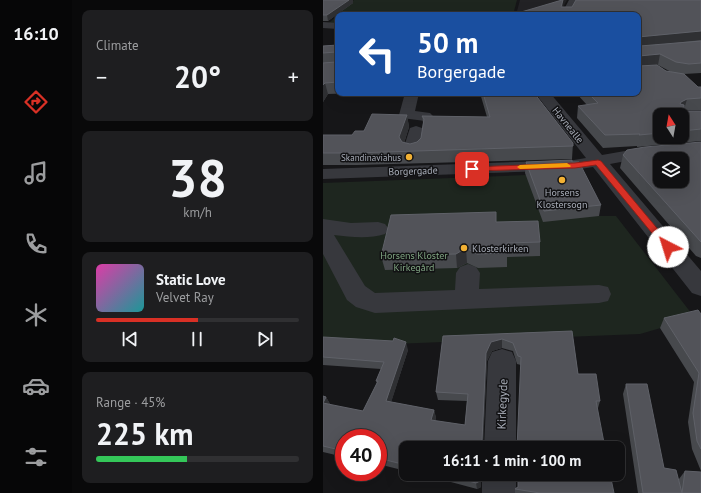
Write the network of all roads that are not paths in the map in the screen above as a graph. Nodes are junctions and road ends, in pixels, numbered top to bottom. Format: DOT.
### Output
graph roads {
  1 [pos="574,0"];
  2 [pos="568,12"];
  3 [pos="323,25"];
  4 [pos="335,26"];
  5 [pos="411,96"];
  6 [pos="544,96"];
  7 [pos="425,116"];
  8 [pos="417,131"];
  9 [pos="701,147"];
  10 [pos="409,162"];
  11 [pos="598,162"];
  12 [pos="323,174"];
  13 [pos="323,226"];
  14 [pos="378,229"];
  15 [pos="323,234"];
  16 [pos="468,273"];
  17 [pos="699,282"];
  18 [pos="599,294"];
  19 [pos="467,300"];
  20 [pos="502,361"];
  21 [pos="500,441"];
  22 [pos="499,481"];
  23 [pos="499,493"];
  1 -- 2 [label="street"];
  3 -- 4 [label="street"];
  5 -- 7 [label="street"];
  6 -- 11 [label="street, Havnealle"];
  8 -- 10 [label="street"];
  9 -- 11 [label="street, Borgergade"];
  10 -- 11 [label="street, Borgergade"];
  10 -- 12 [label="street, Borgergade"];
  11 -- 17 [label="street, Havnealle"];
  13 -- 14 [label="street"];
  15 -- 19 [label="street"];
  16 -- 19 [label="street"];
  18 -- 19 [label="street"];
  20 -- 21 [label="street, Kirkegyde"];
  22 -- 23 [label="street"];
}
